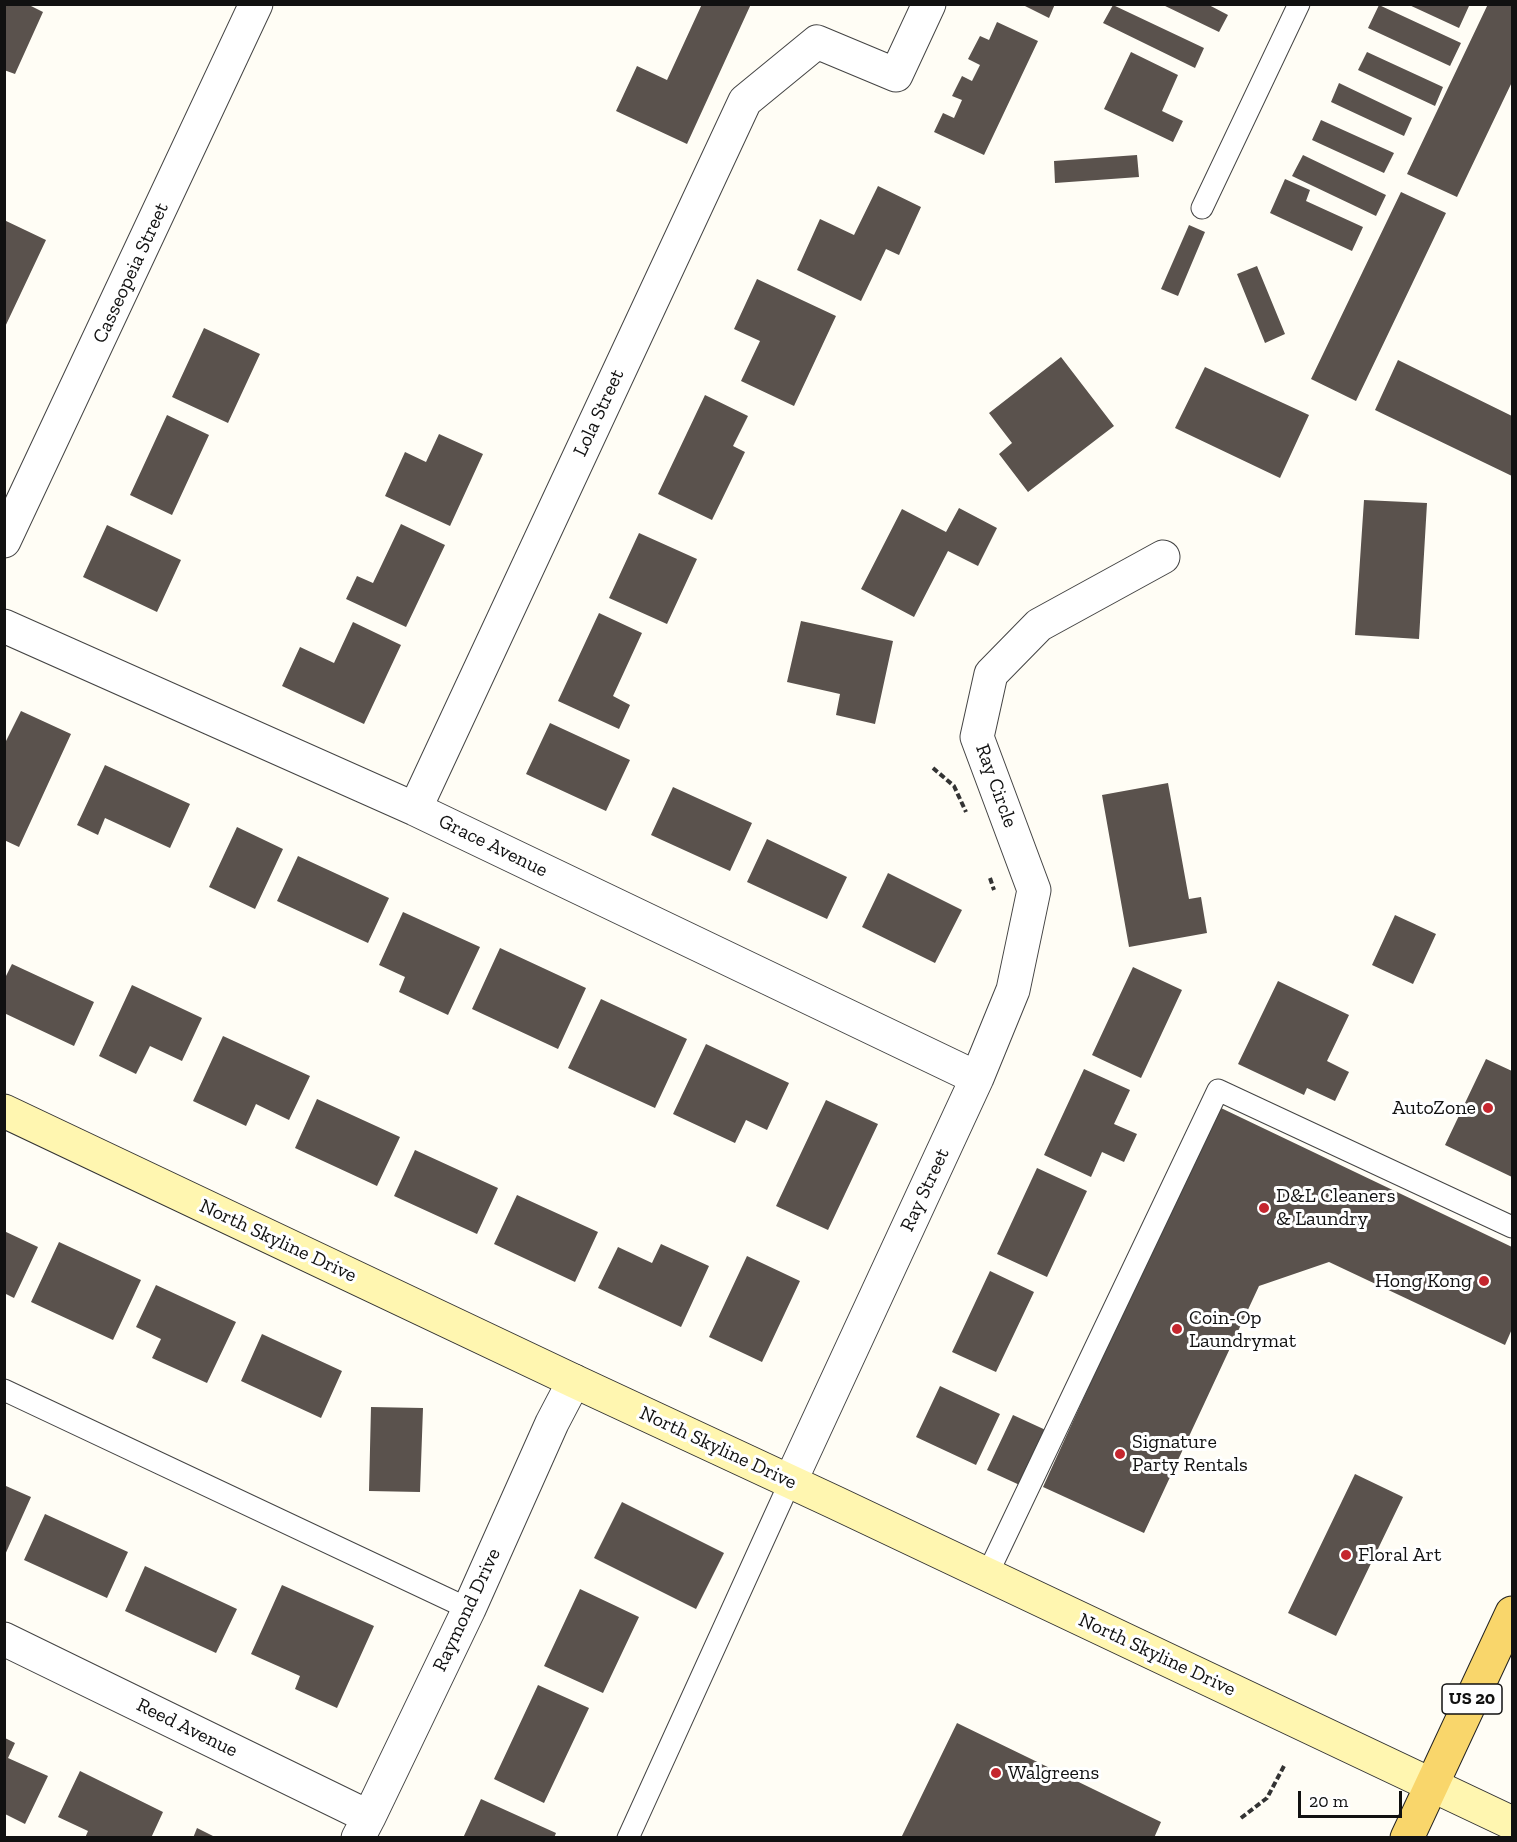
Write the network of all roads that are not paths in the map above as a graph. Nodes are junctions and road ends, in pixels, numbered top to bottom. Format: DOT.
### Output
graph roads {
  1 [pos="256,4"];
  2 [pos="929,4"];
  3 [pos="1299,4"];
  4 [pos="1202,208"];
  5 [pos="4,541"];
  6 [pos="1163,557"];
  7 [pos="4,626"];
  8 [pos="415,809"];
  9 [pos="1034,890"];
  10 [pos="977,1078"];
  11 [pos="4,1111"];
  12 [pos="1512,1227"];
  13 [pos="574,1381"];
  14 [pos="4,1390"];
  15 [pos="790,1482"];
  16 [pos="987,1575"];
  17 [pos="469,1609"];
  18 [pos="1512,1613"];
  19 [pos="4,1639"];
  20 [pos="1431,1785"];
  21 [pos="1512,1823"];
  22 [pos="363,1827"];
  23 [pos="628,1838"];
  24 [pos="1407,1838"];
  1 -- 5 [label="street, Casseopeia Street"];
  2 -- 8 [label="street, Lola Street"];
  3 -- 4 [label="lane"];
  6 -- 9 [label="street, Ray Circle"];
  7 -- 8 [label="street, Grace Avenue"];
  8 -- 10 [label="street, Grace Avenue"];
  9 -- 10 [label="street, Ray Street"];
  10 -- 15 [label="street, Ray Street"];
  11 -- 13 [label="main road, North Skyline Drive"];
  12 -- 16 [label="lane"];
  13 -- 15 [label="main road, North Skyline Drive"];
  13 -- 17 [label="street, Raymond Drive"];
  14 -- 17 [label="lane"];
  15 -- 16 [label="main road, North Skyline Drive"];
  15 -- 23 [label="lane"];
  16 -- 20 [label="main road, North Skyline Drive"];
  17 -- 22 [label="street, Raymond Drive"];
  18 -- 20 [label="main road, US 20"];
  19 -- 22 [label="street, Reed Avenue"];
  20 -- 21 [label="main road, North Skyline Drive"];
  20 -- 24 [label="main road, US 20"];
}
